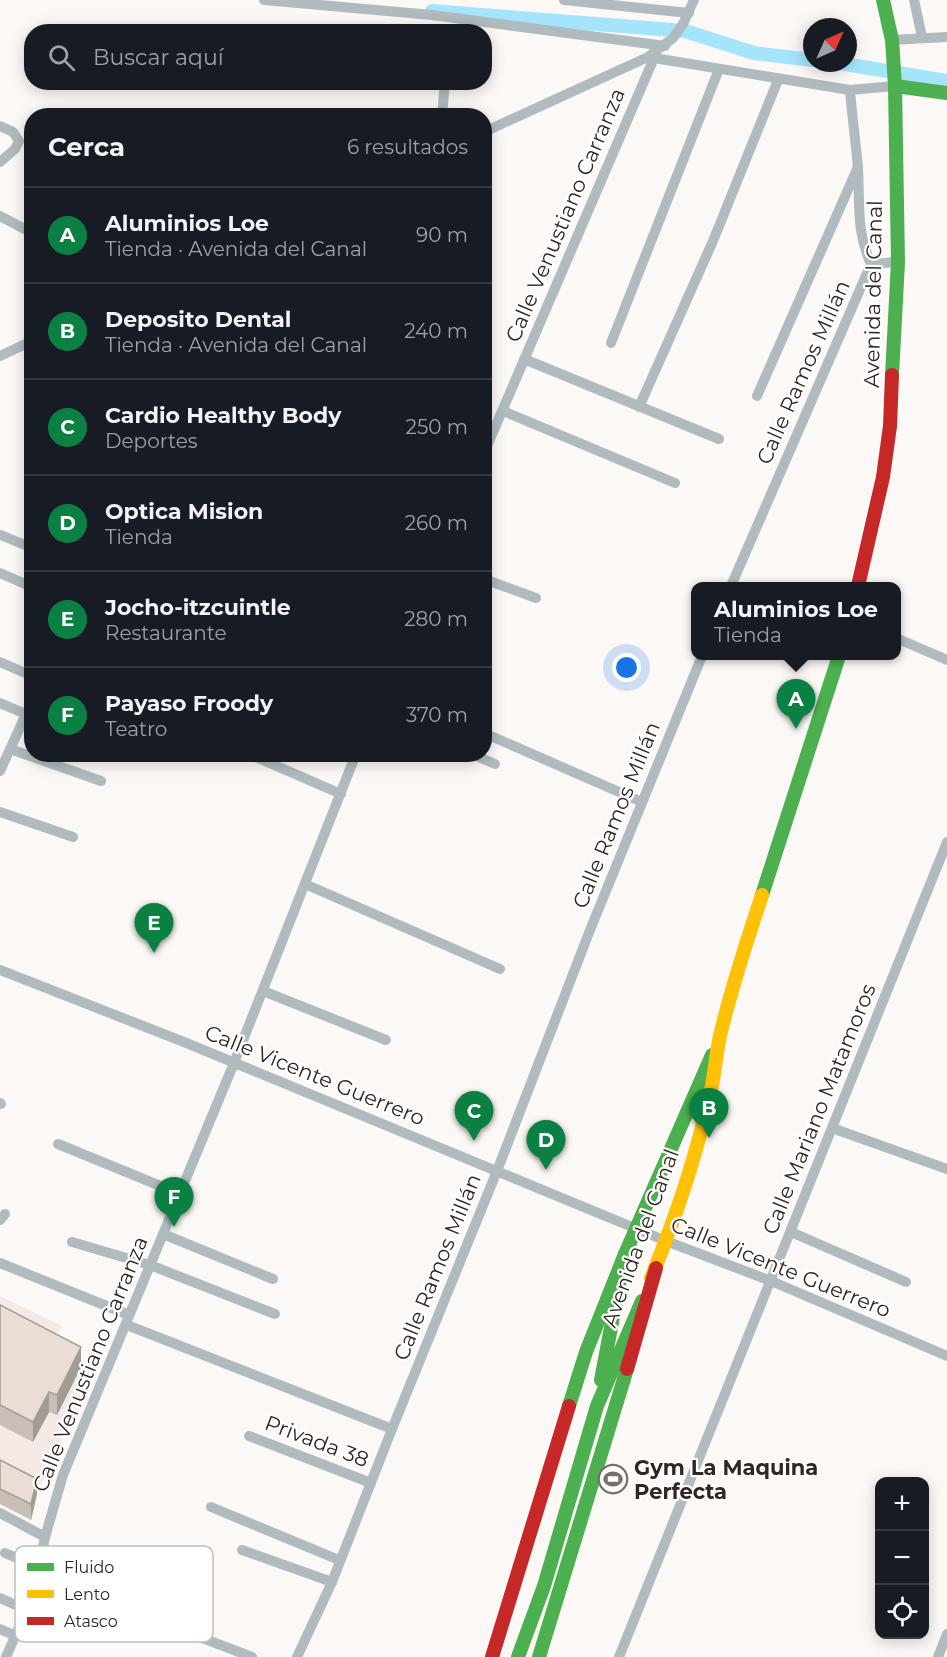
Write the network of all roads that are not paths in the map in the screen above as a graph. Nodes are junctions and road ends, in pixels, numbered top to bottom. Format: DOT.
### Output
graph roads {
  1 [pos="264,0"];
  2 [pos="564,0"];
  3 [pos="694,0"];
  4 [pos="883,0"];
  5 [pos="914,0"];
  6 [pos="689,13"];
  7 [pos="947,37"];
  8 [pos="922,38"];
  9 [pos="892,40"];
  10 [pos="669,42"];
  11 [pos="651,57"];
  12 [pos="719,69"];
  13 [pos="778,80"];
  14 [pos="894,80"];
  15 [pos="444,90"];
  16 [pos="850,90"];
  17 [pos="947,93"];
  18 [pos="442,108"];
  19 [pos="0,126"];
  20 [pos="492,128"];
  21 [pos="0,162"];
  22 [pos="858,167"];
  23 [pos="0,216"];
  24 [pos="24,228"];
  25 [pos="898,262"];
  26 [pos="871,264"];
  27 [pos="610,343"];
  28 [pos="24,345"];
  29 [pos="0,356"];
  30 [pos="524,359"];
  31 [pos="757,396"];
  32 [pos="639,407"];
  33 [pos="503,411"];
  34 [pos="492,435"];
  35 [pos="719,439"];
  36 [pos="675,483"];
  37 [pos="1,535"];
  38 [pos="24,545"];
  39 [pos="0,573"];
  40 [pos="492,582"];
  41 [pos="733,582"];
  42 [pos="859,582"];
  43 [pos="24,584"];
  44 [pos="536,598"];
  45 [pos="901,640"];
  46 [pos="700,660"];
  47 [pos="838,660"];
  48 [pos="947,660"];
  49 [pos="0,662"];
  50 [pos="24,672"];
  51 [pos="0,703"];
  52 [pos="24,713"];
  53 [pos="24,718"];
  54 [pos="492,736"];
  55 [pos="10,749"];
  56 [pos="24,754"];
  57 [pos="48,762"];
  58 [pos="267,762"];
  59 [pos="353,762"];
  60 [pos="490,762"];
  61 [pos="495,764"];
  62 [pos="0,771"];
  63 [pos="101,780"];
  64 [pos="341,794"];
  65 [pos="642,802"];
  66 [pos="0,812"];
  67 [pos="73,837"];
  68 [pos="947,842"];
  69 [pos="305,884"];
  70 [pos="500,969"];
  71 [pos="0,970"];
  72 [pos="263,991"];
  73 [pos="720,1036"];
  74 [pos="386,1041"];
  75 [pos="234,1063"];
  76 [pos="832,1128"];
  77 [pos="58,1144"];
  78 [pos="947,1169"];
  79 [pos="497,1171"];
  80 [pos="180,1194"];
  81 [pos="636,1228"];
  82 [pos="790,1232"];
  83 [pos="163,1234"];
  84 [pos="666,1241"];
  85 [pos="72,1242"];
  86 [pos="625,1254"];
  87 [pos="0,1263"];
  88 [pos="150,1265"];
  89 [pos="656,1268"];
  90 [pos="273,1279"];
  91 [pos="771,1281"];
  92 [pos="906,1282"];
  93 [pos="275,1314"];
  94 [pos="128,1320"];
  95 [pos="947,1356"];
  96 [pos="596,1408"];
  97 [pos="392,1429"];
  98 [pos="249,1436"];
  99 [pos="371,1483"];
  100 [pos="211,1507"];
  101 [pos="0,1514"];
  102 [pos="45,1537"];
  103 [pos="43,1546"];
  104 [pos="242,1550"];
  105 [pos="4,1553"];
  106 [pos="15,1559"];
  107 [pos="339,1560"];
  108 [pos="332,1582"];
  109 [pos="0,1598"];
  110 [pos="15,1605"];
  111 [pos="0,1629"];
  112 [pos="947,1634"];
  113 [pos="15,1636"];
  114 [pos="15,1638"];
  115 [pos="213,1641"];
  116 [pos="6,1657"];
  117 [pos="252,1657"];
  118 [pos="297,1657"];
  119 [pos="492,1657"];
  120 [pos="518,1657"];
  121 [pos="538,1657"];
  122 [pos="619,1657"];
  123 [pos="938,1657"];
  1 -- 10 [label="street"];
  2 -- 6 [label="street"];
  3 -- 6 [label="street"];
  4 -- 9 [label="main road, Avenida del Canal"];
  5 -- 8 [label="street"];
  6 -- 10 [label="street"];
  7 -- 8 [label="street"];
  8 -- 9 [label="street"];
  9 -- 14 [label="main road, Avenida del Canal"];
  10 -- 11 [label="street"];
  11 -- 12 [label="street"];
  11 -- 20 [label="street"];
  11 -- 30 [label="street, Calle Venustiano Carranza"];
  12 -- 13 [label="street"];
  12 -- 27 [label="street"];
  13 -- 16 [label="street"];
  13 -- 32 [label="street"];
  14 -- 16 [label="street"];
  14 -- 17 [label="main road"];
  14 -- 25 [label="main road, Avenida del Canal"];
  15 -- 18 [label="street"];
  16 -- 22 [label="street"];
  19 -- 21 [label="street"];
  22 -- 26 [label="street"];
  22 -- 31 [label="street"];
  23 -- 24 [label="street"];
  25 -- 26 [label="street, Calle Ramos Millán"];
  25 -- 42 [label="main road, Avenida del Canal"];
  26 -- 41 [label="street, Calle Ramos Millán"];
  28 -- 29 [label="street"];
  30 -- 32 [label="street"];
  30 -- 33 [label="street, Calle Venustiano Carranza"];
  32 -- 35 [label="street"];
  33 -- 34 [label="street, Calle Venustiano Carranza"];
  33 -- 36 [label="street"];
  37 -- 38 [label="street"];
  39 -- 43 [label="street"];
  40 -- 44 [label="street"];
  45 -- 48 [label="street"];
  46 -- 65 [label="street, Calle Ramos Millán"];
  47 -- 73 [label="main road, Avenida del Canal"];
  49 -- 50 [label="street"];
  51 -- 52 [label="street"];
  53 -- 55 [label="street"];
  54 -- 65 [label="street"];
  55 -- 56 [label="street"];
  55 -- 62 [label="street"];
  57 -- 63 [label="street"];
  58 -- 64 [label="street"];
  59 -- 64 [label="street, Calle Venustiano Carranza"];
  60 -- 61 [label="street"];
  64 -- 69 [label="street, Calle Venustiano Carranza"];
  65 -- 79 [label="street, Calle Ramos Millán"];
  66 -- 67 [label="street"];
  68 -- 76 [label="street, Calle Mariano Matamoros"];
  69 -- 70 [label="street"];
  69 -- 72 [label="street, Calle Venustiano Carranza"];
  71 -- 75 [label="street, Calle Vicente Guerrero"];
  72 -- 74 [label="street"];
  72 -- 75 [label="street, Calle Venustiano Carranza"];
  73 -- 81 [label="main road"];
  73 -- 84 [label="main road, Avenida del Canal"];
  75 -- 79 [label="street, Calle Vicente Guerrero"];
  75 -- 80 [label="street, Calle Venustiano Carranza"];
  76 -- 78 [label="street"];
  76 -- 82 [label="street, Calle Mariano Matamoros"];
  77 -- 80 [label="street"];
  79 -- 81 [label="street, Calle Vicente Guerrero"];
  79 -- 97 [label="street, Calle Ramos Millán"];
  80 -- 83 [label="street, Calle Venustiano Carranza"];
  81 -- 84 [label="street, Calle Vicente Guerrero"];
  81 -- 86 [label="main road"];
  82 -- 91 [label="street, Calle Mariano Matamoros"];
  82 -- 92 [label="street"];
  83 -- 88 [label="street, Calle Venustiano Carranza"];
  83 -- 90 [label="street"];
  84 -- 89 [label="main road, Avenida del Canal"];
  84 -- 91 [label="street, Calle Vicente Guerrero"];
  85 -- 88 [label="street"];
  86 -- 96 [label="main road"];
  86 -- 119 [label="main road"];
  87 -- 94 [label="street"];
  88 -- 93 [label="street"];
  88 -- 94 [label="street, Calle Venustiano Carranza"];
  89 -- 96 [label="main road, Avenida del Canal"];
  89 -- 121 [label="main road"];
  91 -- 95 [label="street, Calle Vicente Guerrero"];
  91 -- 122 [label="street, Calle Mariano Matamoros"];
  94 -- 97 [label="street"];
  94 -- 102 [label="street, Calle Venustiano Carranza"];
  96 -- 120 [label="main road, Avenida del Canal"];
  97 -- 99 [label="street, Calle Ramos Millán"];
  98 -- 99 [label="street, Privada 38"];
  99 -- 107 [label="street, Calle Ramos Millán"];
  100 -- 107 [label="street"];
  101 -- 102 [label="street"];
  102 -- 103 [label="street, Calle Venustiano Carranza"];
  104 -- 108 [label="street"];
  105 -- 106 [label="street"];
  107 -- 108 [label="street, Calle Ramos Millán"];
  108 -- 118 [label="street, Calle Ramos Millán"];
  109 -- 110 [label="street"];
  111 -- 113 [label="street"];
  112 -- 123 [label="street"];
  114 -- 116 [label="street, Calle Venustiano Carranza"];
  115 -- 117 [label="street"];
}
